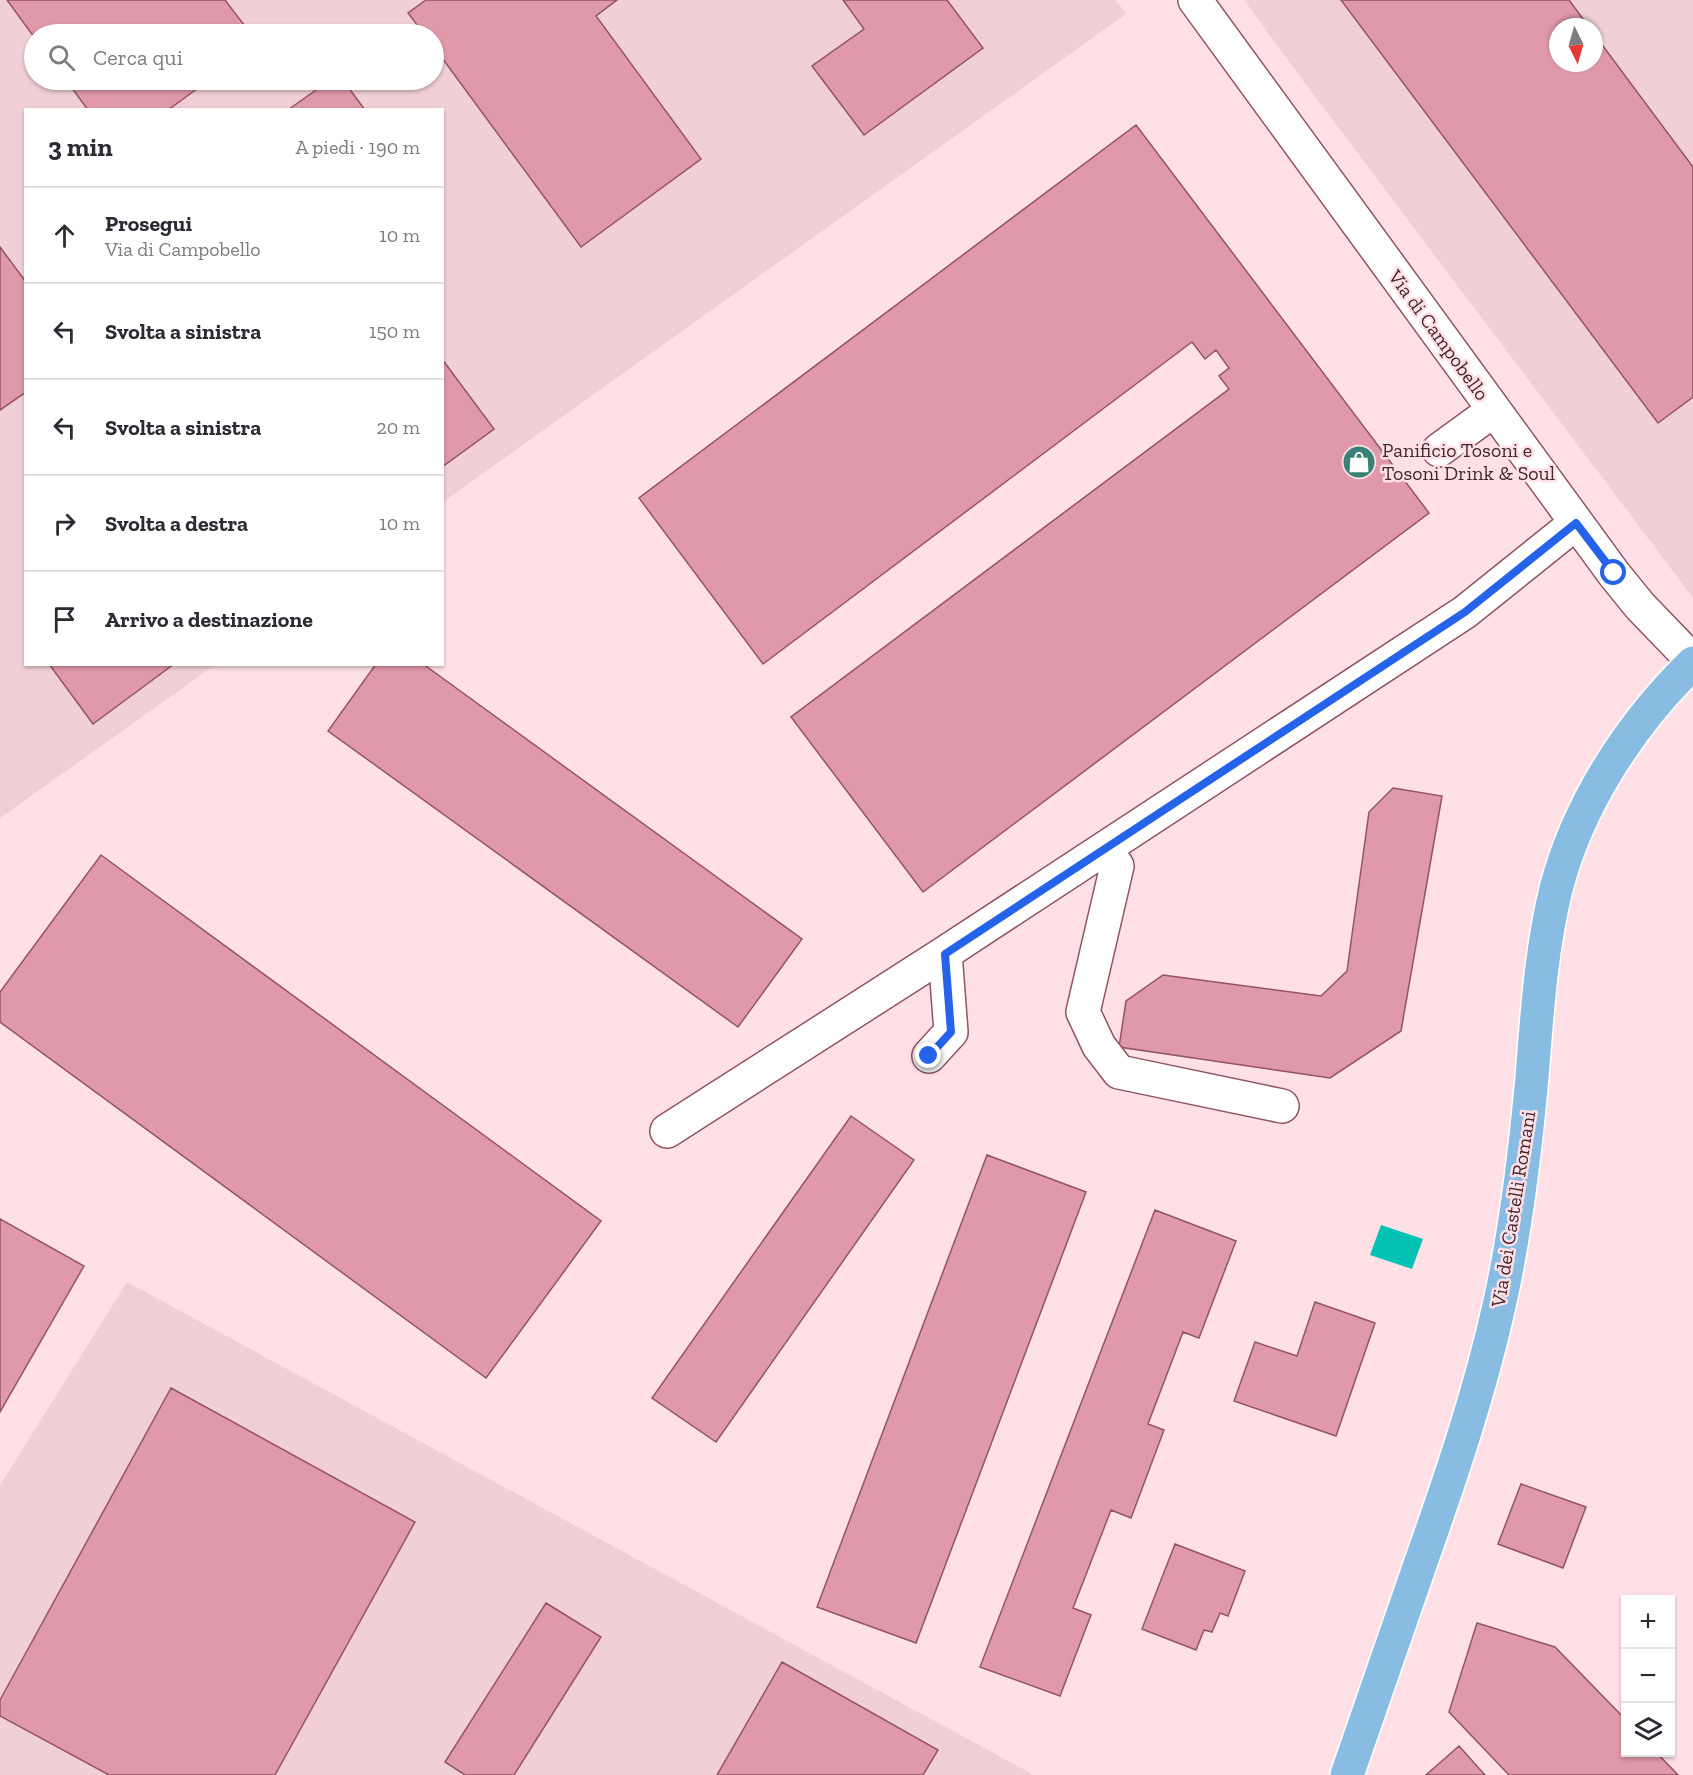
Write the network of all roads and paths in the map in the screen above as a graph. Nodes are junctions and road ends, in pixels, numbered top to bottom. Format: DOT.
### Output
graph roads {
  1 [pos="1195,0"];
  2 [pos="1494,410"];
  3 [pos="1439,450"];
  4 [pos="1576,523"];
  5 [pos="1693,662"];
  6 [pos="1105,849"];
  7 [pos="945,954"];
  8 [pos="929,1056"];
  9 [pos="1282,1106"];
  10 [pos="667,1131"];
  11 [pos="1347,1775"];
  1 -- 2 [label="street, Via di Campobello"];
  2 -- 3 [label="street"];
  2 -- 4 [label="street, Via di Campobello"];
  4 -- 5 [label="street, Via di Campobello"];
  4 -- 6 [label="street"];
  5 -- 11 [label="main road, Via dei Castelli Romani"];
  6 -- 7 [label="street"];
  6 -- 9 [label="street"];
  7 -- 8 [label="street"];
  7 -- 10 [label="street"];
}
